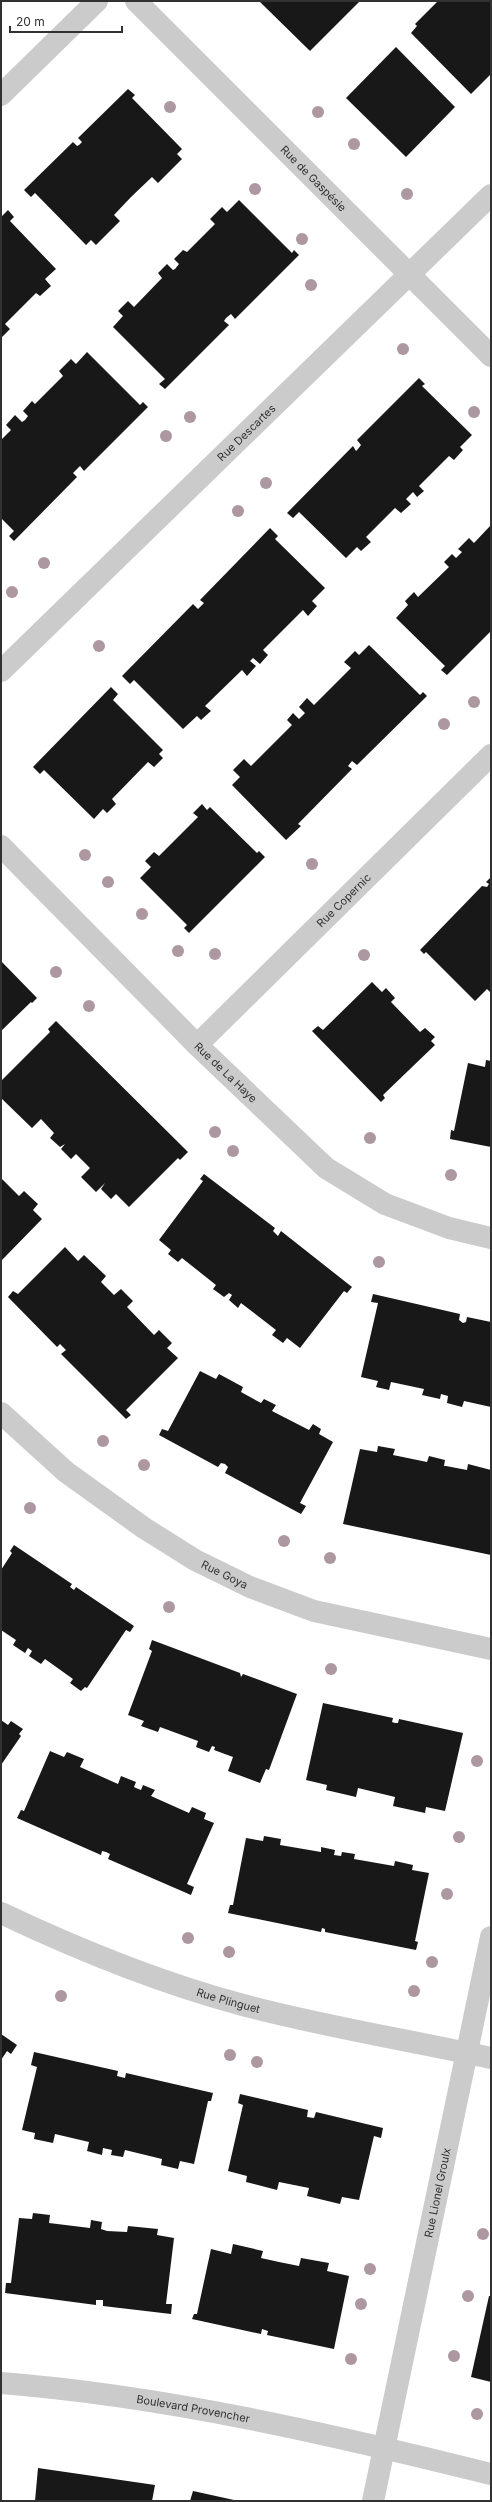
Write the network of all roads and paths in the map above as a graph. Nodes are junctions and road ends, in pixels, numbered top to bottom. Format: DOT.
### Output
graph roads {
  1 [pos="97,1"];
  2 [pos="136,1"];
  3 [pos="1,95"];
  4 [pos="491,195"];
  5 [pos="410,275"];
  6 [pos="491,356"];
  7 [pos="1,671"];
  8 [pos="491,755"];
  9 [pos="1,846"];
  10 [pos="197,1045"];
  11 [pos="491,1238"];
  12 [pos="1,1413"];
  13 [pos="491,1649"];
  14 [pos="1,1913"];
  15 [pos="491,1937"];
  16 [pos="467,2052"];
  17 [pos="491,2058"];
  18 [pos="1,2383"];
  19 [pos="383,2448"];
  20 [pos="491,2474"];
  21 [pos="372,2501"];
  1 -- 3 [label="street"];
  2 -- 5 [label="street, Rue de Gaspésie"];
  4 -- 5 [label="street, Rue Descartes"];
  5 -- 6 [label="street, Rue de Gaspésie"];
  5 -- 7 [label="street, Rue Descartes"];
  8 -- 10 [label="street, Rue Copernic"];
  9 -- 10 [label="street, Rue de La Haye"];
  10 -- 11 [label="street, Rue de La Haye"];
  12 -- 13 [label="street, Rue Goya"];
  14 -- 16 [label="street, Rue Plinguet"];
  15 -- 16 [label="street, Rue Lionel Groulx"];
  16 -- 17 [label="street, Rue Plinguet"];
  16 -- 19 [label="street, Rue Lionel Groulx"];
  18 -- 19 [label="street, Boulevard Provencher"];
  19 -- 20 [label="street, Boulevard Provencher"];
  19 -- 21 [label="street, Rue Lionel Groulx"];
}
